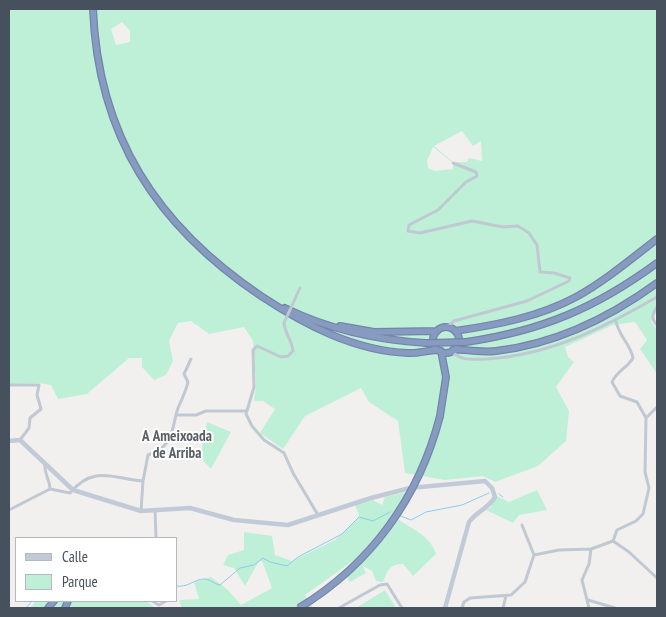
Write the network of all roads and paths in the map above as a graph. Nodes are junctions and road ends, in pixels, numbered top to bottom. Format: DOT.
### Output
graph roads {
  1 [pos="92,9"];
  2 [pos="453,163"];
  3 [pos="657,239"];
  4 [pos="657,263"];
  5 [pos="657,283"];
  6 [pos="300,288"];
  7 [pos="263,297"];
  8 [pos="657,297"];
  9 [pos="657,307"];
  10 [pos="291,311"];
  11 [pos="616,321"];
  12 [pos="657,325"];
  13 [pos="447,327"];
  14 [pos="437,331"];
  15 [pos="455,331"];
  16 [pos="439,351"];
  17 [pos="451,351"];
  18 [pos="191,359"];
  19 [pos="445,366"];
  20 [pos="9,386"];
  21 [pos="657,407"];
  22 [pos="247,411"];
  23 [pos="178,415"];
  24 [pos="646,418"];
  25 [pos="20,440"];
  26 [pos="9,441"];
  27 [pos="45,464"];
  28 [pos="143,481"];
  29 [pos="50,489"];
  30 [pos="73,490"];
  31 [pos="9,510"];
  32 [pos="155,510"];
  33 [pos="141,511"];
  34 [pos="318,515"];
  35 [pos="522,525"];
  36 [pos="156,537"];
  37 [pos="613,541"];
  38 [pos="590,550"];
  39 [pos="534,555"];
  40 [pos="657,578"];
  41 [pos="506,596"];
  42 [pos="587,600"];
  43 [pos="154,602"];
  44 [pos="165,602"];
  45 [pos="160,608"];
  46 [pos="298,608"];
  47 [pos="339,608"];
  48 [pos="402,608"];
  49 [pos="445,608"];
  50 [pos="462,608"];
  51 [pos="503,608"];
  52 [pos="590,608"];
  53 [pos="615,608"];
  1 -- 7 [label="highway"];
  2 -- 13 [label="street"];
  3 -- 15 [label="highway"];
  4 -- 10 [label="highway, bridge"];
  5 -- 17 [label="highway"];
  6 -- 22 [label="street, bridge"];
  7 -- 10 [label="highway"];
  7 -- 16 [label="highway"];
  8 -- 11 [label="street"];
  9 -- 12 [label="street"];
  10 -- 14 [label="highway"];
  11 -- 17 [label="street"];
  11 -- 24 [label="street"];
  13 -- 14 [label="highway"];
  13 -- 15 [label="highway"];
  14 -- 16 [label="highway"];
  15 -- 17 [label="highway"];
  16 -- 17 [label="highway"];
  16 -- 19 [label="highway"];
  17 -- 19 [label="highway"];
  18 -- 23 [label="street"];
  19 -- 46 [label="highway, bridge"];
  20 -- 25 [label="street"];
  21 -- 24 [label="street"];
  22 -- 23 [label="street"];
  22 -- 34 [label="street"];
  23 -- 28 [label="street"];
  24 -- 37 [label="street"];
  25 -- 26 [label="street"];
  25 -- 27 [label="street"];
  27 -- 29 [label="street"];
  27 -- 30 [label="street"];
  28 -- 30 [label="street"];
  28 -- 33 [label="street"];
  29 -- 30 [label="street"];
  29 -- 31 [label="street"];
  30 -- 33 [label="street"];
  32 -- 33 [label="street"];
  32 -- 34 [label="street"];
  32 -- 36 [label="street"];
  34 -- 49 [label="street"];
  35 -- 39 [label="street"];
  37 -- 38 [label="street"];
  37 -- 40 [label="street"];
  38 -- 39 [label="street"];
  38 -- 42 [label="street"];
  39 -- 41 [label="street"];
  41 -- 50 [label="street"];
  41 -- 51 [label="street"];
  42 -- 52 [label="street"];
  42 -- 53 [label="street"];
  43 -- 44 [label="street"];
  43 -- 45 [label="street"];
  44 -- 45 [label="street"];
  47 -- 48 [label="street"];
}
